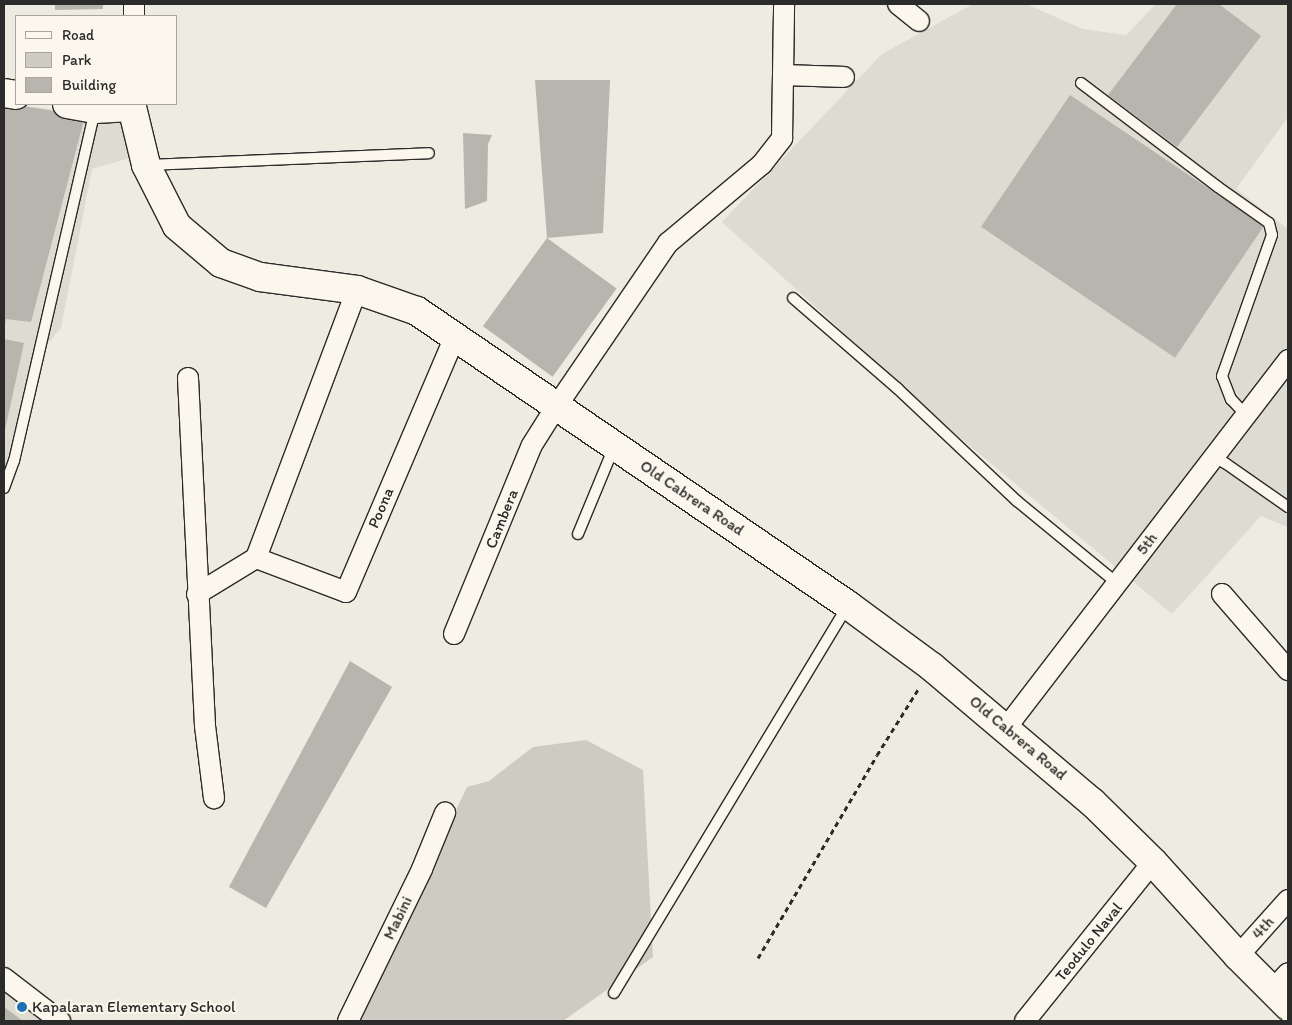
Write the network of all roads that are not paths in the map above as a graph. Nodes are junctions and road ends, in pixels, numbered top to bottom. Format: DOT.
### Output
graph roads {
  1 [pos="784,4"];
  2 [pos="898,4"];
  3 [pos="918,20"];
  4 [pos="784,75"];
  5 [pos="844,77"];
  6 [pos="1082,83"];
  7 [pos="73,105"];
  8 [pos="132,106"];
  9 [pos="95,109"];
  10 [pos="429,153"];
  11 [pos="146,165"];
  12 [pos="357,290"];
  13 [pos="793,298"];
  14 [pos="455,336"];
  15 [pos="1288,360"];
  16 [pos="188,378"];
  17 [pos="556,407"];
  18 [pos="1246,415"];
  19 [pos="615,446"];
  20 [pos="1214,458"];
  21 [pos="4,488"];
  22 [pos="1288,506"];
  23 [pos="578,534"];
  24 [pos="256,558"];
  25 [pos="1117,584"];
  26 [pos="198,594"];
  27 [pos="1222,594"];
  28 [pos="848,605"];
  29 [pos="454,634"];
  30 [pos="1288,670"];
  31 [pos="1006,728"];
  32 [pos="214,798"];
  33 [pos="444,813"];
  34 [pos="1154,862"];
  35 [pos="1288,900"];
  36 [pos="1238,956"];
  37 [pos="4,978"];
  38 [pos="1283,990"];
  39 [pos="614,993"];
  40 [pos="60,1021"];
  41 [pos="348,1021"];
  42 [pos="1025,1021"];
  1 -- 4 [label="street, Cambera"];
  2 -- 3 [label="street"];
  4 -- 5 [label="street"];
  4 -- 17 [label="street, Cambera"];
  6 -- 18 [label="lane"];
  7 -- 9 [label="street, Old Cabrera Road"];
  8 -- 9 [label="street, Old Cabrera Road"];
  8 -- 11 [label="street, Old Cabrera Road"];
  9 -- 21 [label="lane"];
  10 -- 11 [label="lane"];
  11 -- 12 [label="street, Old Cabrera Road"];
  12 -- 14 [label="street, Old Cabrera Road"];
  12 -- 24 [label="street"];
  13 -- 25 [label="lane"];
  14 -- 17 [label="street, Old Cabrera Road"];
  14 -- 24 [label="street, Poona"];
  15 -- 18 [label="street, 5th"];
  16 -- 26 [label="street"];
  17 -- 19 [label="street, Old Cabrera Road"];
  17 -- 29 [label="street, Cambera"];
  18 -- 20 [label="street, 5th"];
  19 -- 23 [label="lane"];
  19 -- 28 [label="street, Old Cabrera Road"];
  20 -- 22 [label="lane"];
  20 -- 25 [label="street, 5th"];
  24 -- 26 [label="street"];
  25 -- 31 [label="street, 5th"];
  26 -- 32 [label="street"];
  27 -- 30 [label="street"];
  28 -- 31 [label="street, Old Cabrera Road"];
  28 -- 39 [label="lane"];
  31 -- 34 [label="street, Old Cabrera Road"];
  33 -- 41 [label="street, Mabini"];
  34 -- 36 [label="street, Old Cabrera Road"];
  34 -- 42 [label="street, Teodulo Naval"];
  35 -- 36 [label="street, 4th"];
  36 -- 38 [label="street, Old Cabrera Road"];
  37 -- 40 [label="street"];
}
